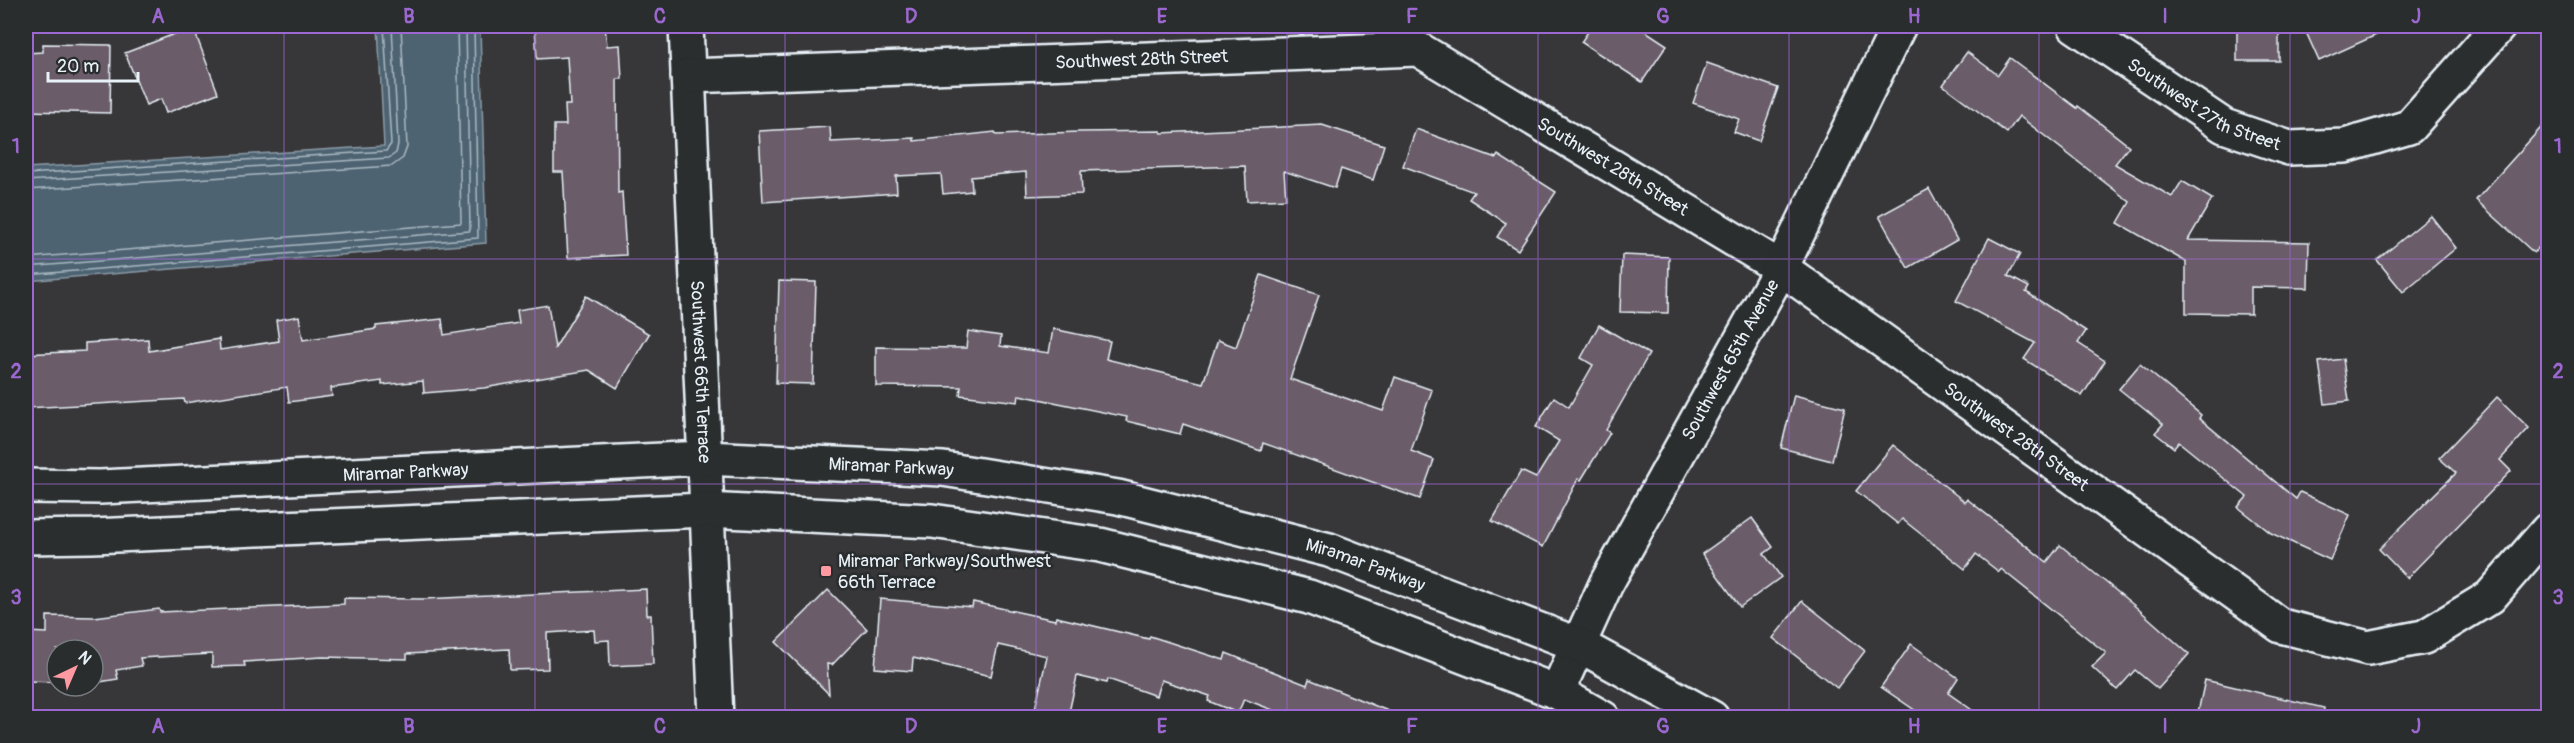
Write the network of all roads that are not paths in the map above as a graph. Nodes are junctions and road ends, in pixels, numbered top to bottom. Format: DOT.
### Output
graph roads {
  1 [pos="686,26"];
  2 [pos="1899,26"];
  3 [pos="2075,26"];
  4 [pos="2499,26"];
  5 [pos="688,76"];
  6 [pos="1781,268"];
  7 [pos="704,458"];
  8 [pos="26,486"];
  9 [pos="706,510"];
  10 [pos="2548,530"];
  11 [pos="26,537"];
  12 [pos="1580,645"];
  13 [pos="1557,692"];
  14 [pos="716,717"];
  15 [pos="1603,717"];
  16 [pos="1712,717"];
  1 -- 5 [label="street, Southwest 66th Terrace"];
  2 -- 6 [label="street, Southwest 65th Avenue"];
  3 -- 4 [label="street, Southwest 27th Street"];
  5 -- 6 [label="street, Southwest 28th Street"];
  5 -- 7 [label="street, Southwest 66th Terrace"];
  6 -- 10 [label="street, Southwest 28th Street"];
  6 -- 12 [label="street, Southwest 65th Avenue"];
  7 -- 8 [label="street, Miramar Parkway"];
  7 -- 9 [label="street, Southwest 66th Terrace"];
  7 -- 12 [label="street, Miramar Parkway"];
  9 -- 11 [label="street"];
  9 -- 13 [label="street"];
  9 -- 14 [label="street, Southwest 66th Terrace"];
  12 -- 13 [label="street, Southwest 65th Avenue"];
  12 -- 16 [label="street, Miramar Parkway"];
  13 -- 15 [label="street"];
}
